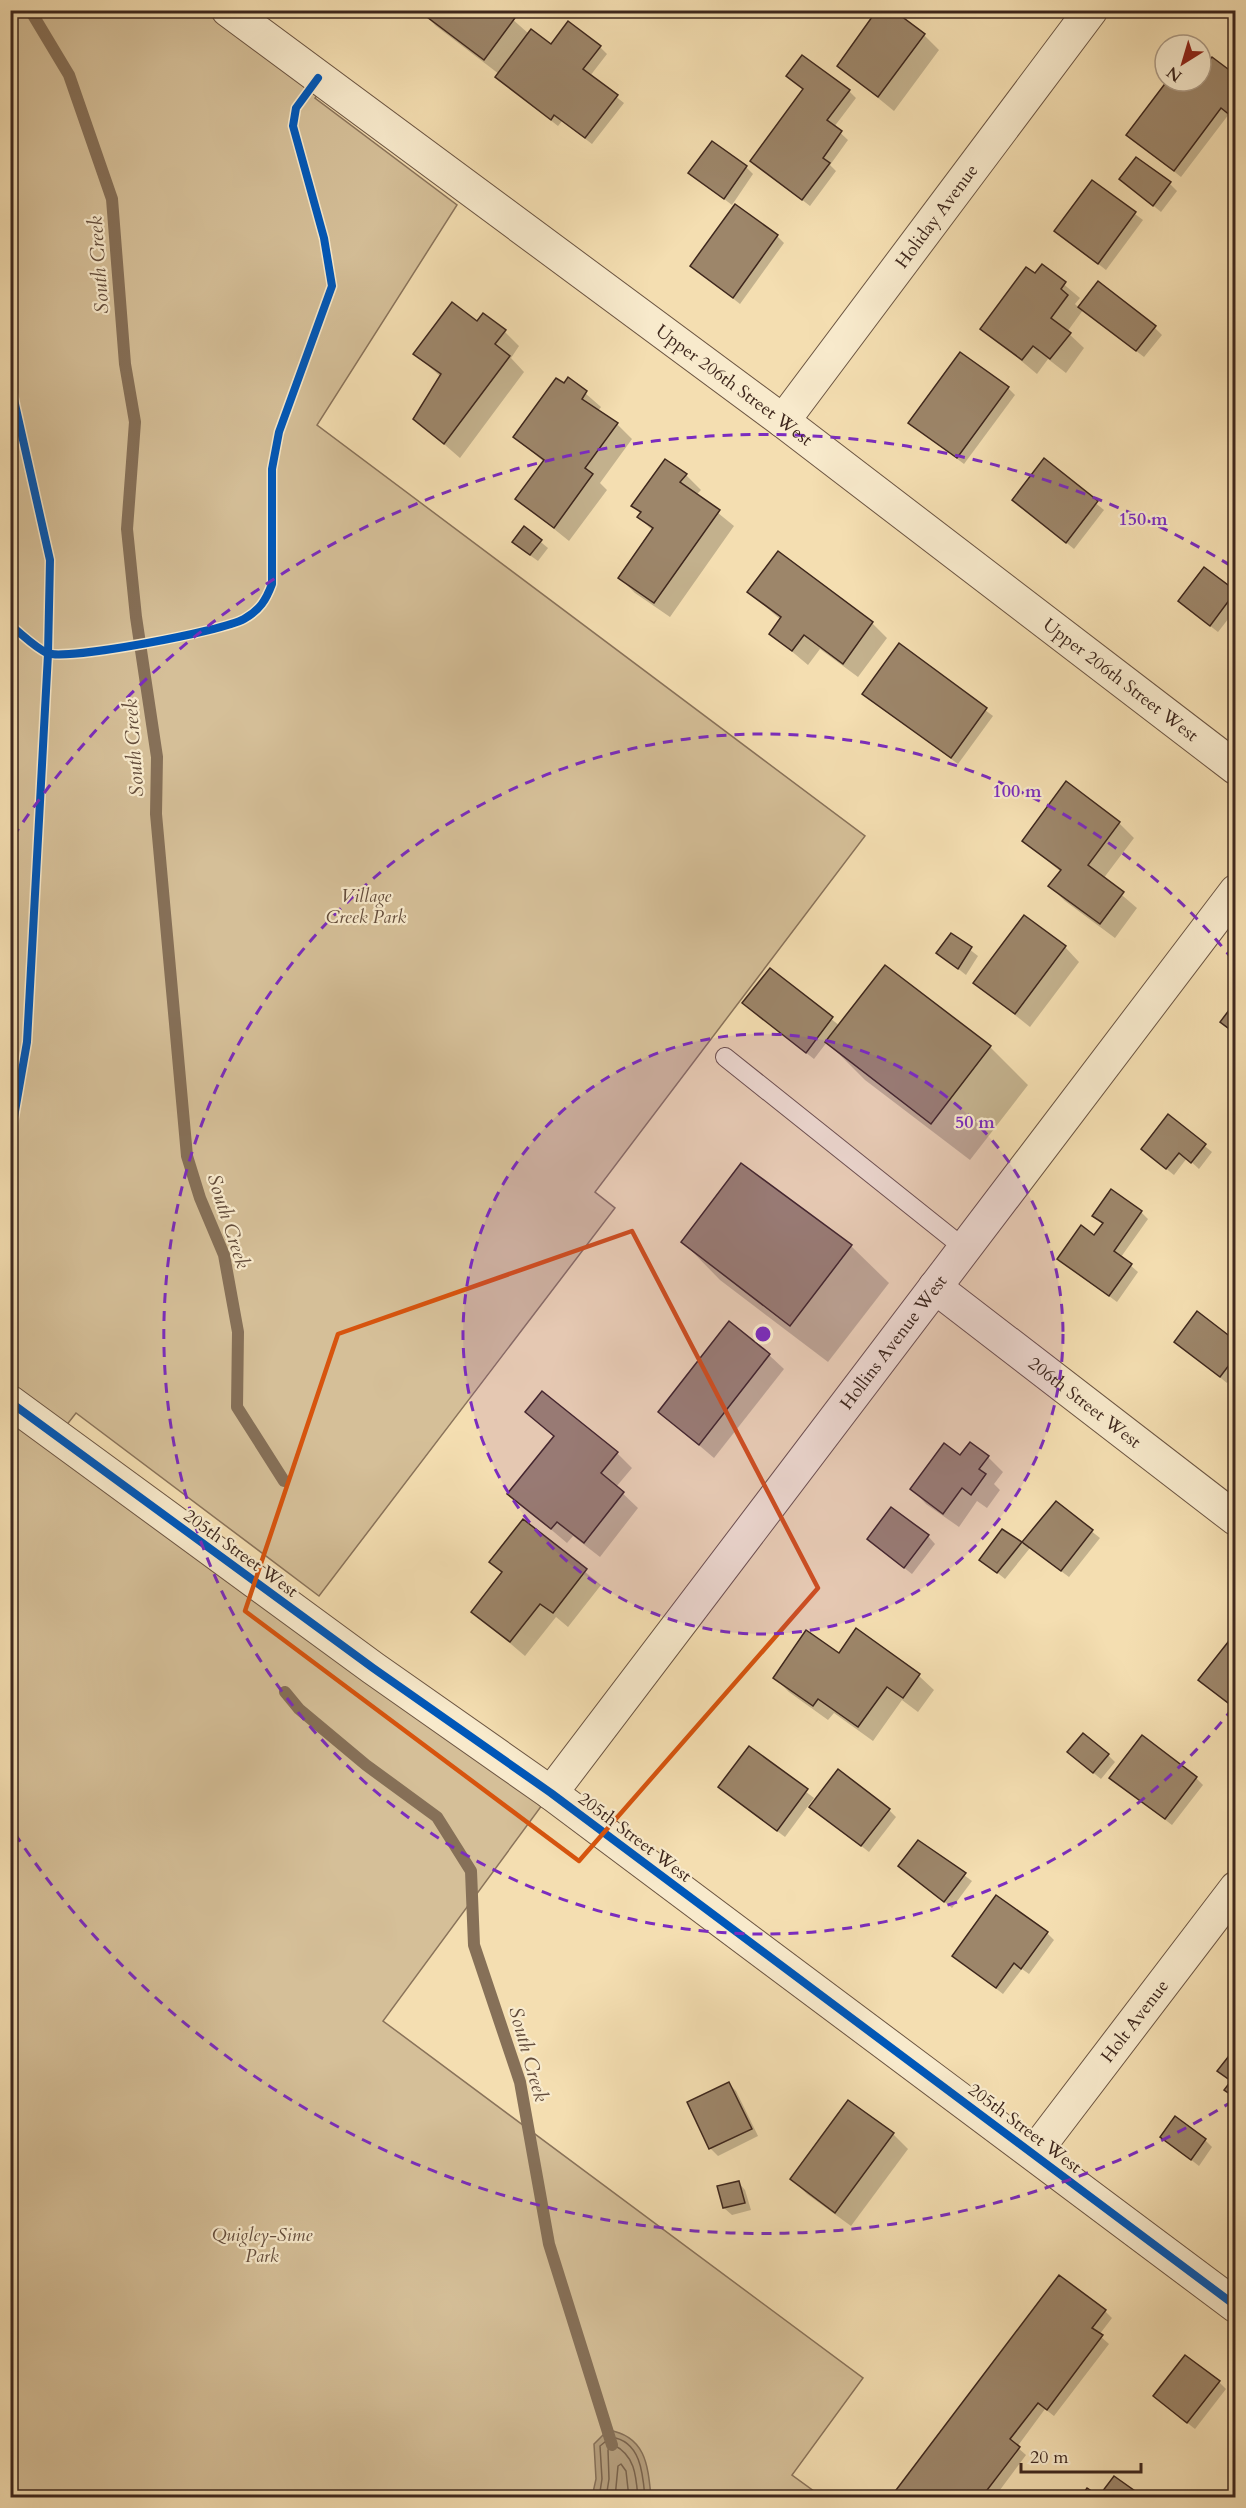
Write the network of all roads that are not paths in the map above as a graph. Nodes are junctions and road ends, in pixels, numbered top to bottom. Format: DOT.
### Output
graph roads {
  1 [pos="228,10"];
  2 [pos="1091,10"];
  3 [pos="783,421"];
  4 [pos="1236,768"];
  5 [pos="1236,891"];
  6 [pos="725,1057"];
  7 [pos="964,1248"];
  8 [pos="935,1287"];
  9 [pos="10,1402"];
  10 [pos="1236,1519"];
  11 [pos="551,1793"];
  12 [pos="1236,1888"];
  13 [pos="1034,2153"];
  14 [pos="1236,2306"];
  1 -- 3 [label="street, Upper 206th Street West"];
  2 -- 3 [label="street, Holiday Avenue"];
  3 -- 4 [label="street, Upper 206th Street West"];
  5 -- 7 [label="street, Hollins Avenue West"];
  6 -- 7 [label="lane"];
  7 -- 8 [label="street, Hollins Avenue West"];
  8 -- 10 [label="street, 206th Street West"];
  8 -- 11 [label="street, Hollins Avenue West"];
  9 -- 11 [label="street, 205th Street West"];
  11 -- 13 [label="street, 205th Street West"];
  12 -- 13 [label="street, Holt Avenue"];
  13 -- 14 [label="street, 205th Street West"];
}
